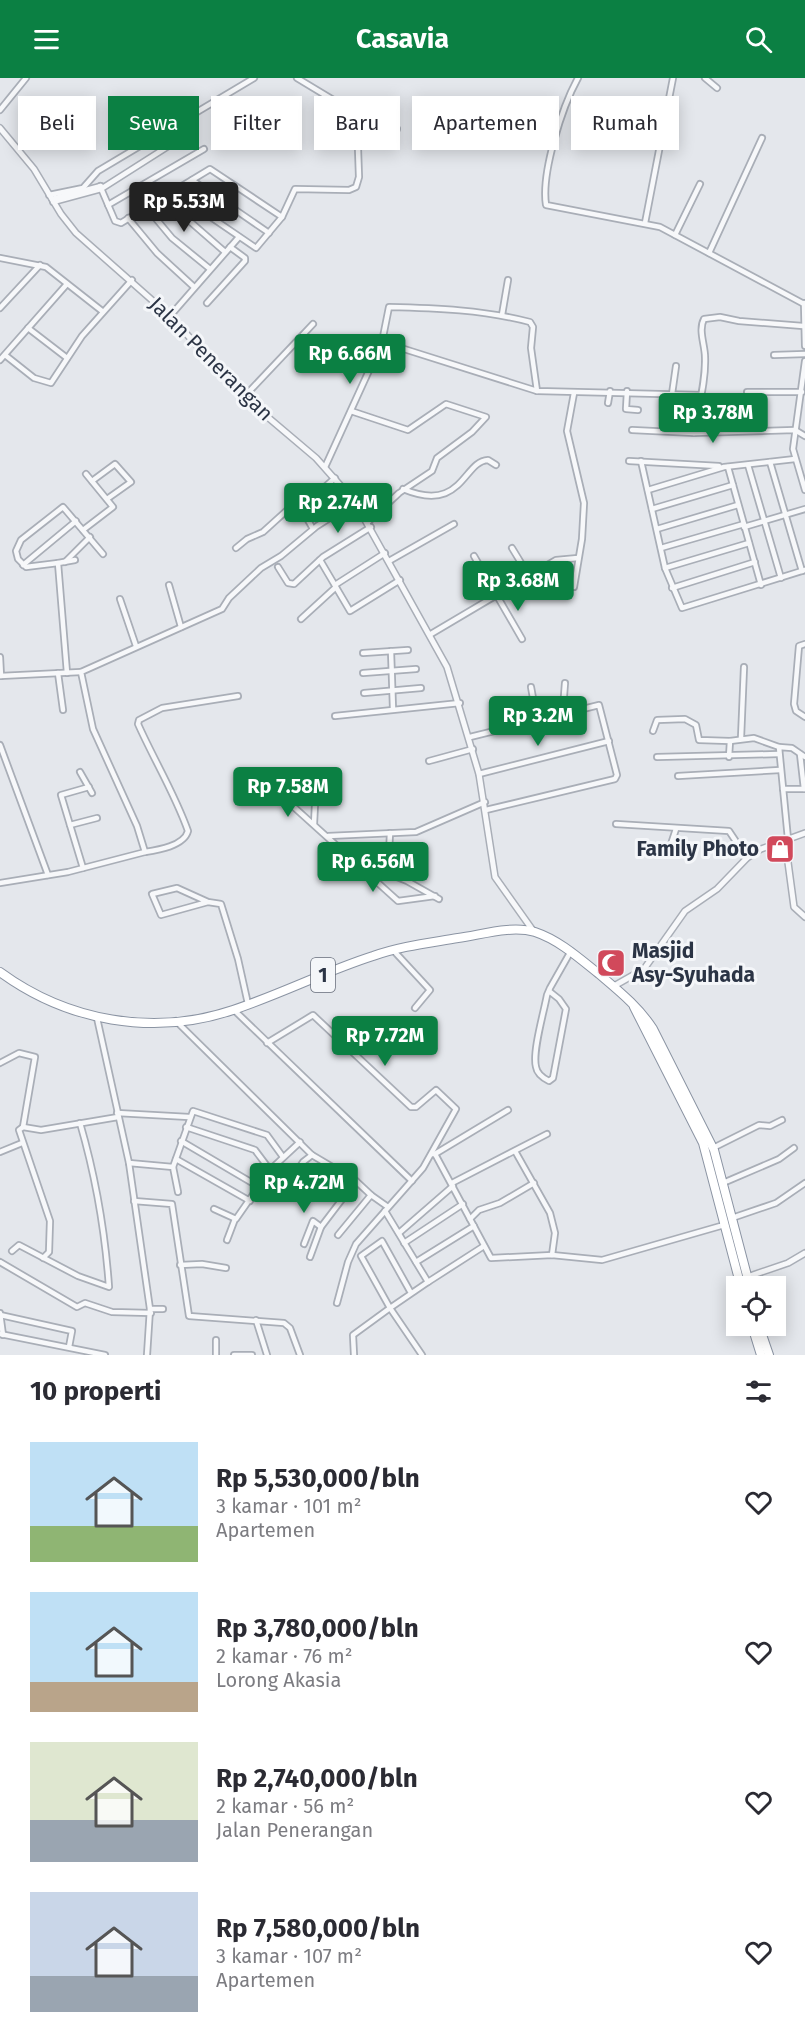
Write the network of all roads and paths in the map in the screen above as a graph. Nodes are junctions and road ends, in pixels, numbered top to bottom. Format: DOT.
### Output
graph roads {
  1 [pos="24,78"];
  2 [pos="254,78"];
  3 [pos="297,78"];
  4 [pos="578,78"];
  5 [pos="673,78"];
  6 [pos="705,78"];
  7 [pos="717,88"];
  8 [pos="327,96"];
  9 [pos="0,110"];
  10 [pos="0,128"];
  11 [pos="762,138"];
  12 [pos="204,149"];
  13 [pos="163,150"];
  14 [pos="358,150"];
  15 [pos="192,180"];
  16 [pos="700,184"];
  17 [pos="101,188"];
  18 [pos="174,192"];
  19 [pos="166,196"];
  20 [pos="51,199"];
  21 [pos="108,205"];
  22 [pos="147,208"];
  23 [pos="128,218"];
  24 [pos="282,218"];
  25 [pos="645,223"];
  26 [pos="269,233"];
  27 [pos="675,235"];
  28 [pos="238,237"];
  29 [pos="230,247"];
  30 [pos="225,252"];
  31 [pos="709,253"];
  32 [pos="0,258"];
  33 [pos="40,265"];
  34 [pos="210,269"];
  35 [pos="132,280"];
  36 [pos="508,280"];
  37 [pos="67,284"];
  38 [pos="194,287"];
  39 [pos="207,303"];
  40 [pos="805,303"];
  41 [pos="0,308"];
  42 [pos="102,311"];
  43 [pos="502,315"];
  44 [pos="170,316"];
  45 [pos="313,324"];
  46 [pos="803,326"];
  47 [pos="28,328"];
  48 [pos="382,342"];
  49 [pos="805,346"];
  50 [pos="805,354"];
  51 [pos="5,355"];
  52 [pos="774,355"];
  53 [pos="67,357"];
  54 [pos="0,360"];
  55 [pos="805,361"];
  56 [pos="676,366"];
  57 [pos="537,391"];
  58 [pos="610,391"];
  59 [pos="627,391"];
  60 [pos="747,392"];
  61 [pos="802,392"];
  62 [pos="574,393"];
  63 [pos="672,394"];
  64 [pos="701,395"];
  65 [pos="244,397"];
  66 [pos="608,403"];
  67 [pos="638,410"];
  68 [pos="351,411"];
  69 [pos="632,430"];
  70 [pos="795,430"];
  71 [pos="694,433"];
  72 [pos="805,436"];
  73 [pos="795,459"];
  74 [pos="629,461"];
  75 [pos="641,461"];
  76 [pos="770,462"];
  77 [pos="496,465"];
  78 [pos="748,465"];
  79 [pos="325,467"];
  80 [pos="726,467"];
  81 [pos="86,474"];
  82 [pos="335,478"];
  83 [pos="92,481"];
  84 [pos="733,485"];
  85 [pos="404,489"];
  86 [pos="648,490"];
  87 [pos="805,490"];
  88 [pos="107,499"];
  89 [pos="355,502"];
  90 [pos="738,505"];
  91 [pos="301,508"];
  92 [pos="652,509"];
  93 [pos="805,509"];
  94 [pos="785,514"];
  95 [pos="76,521"];
  96 [pos="765,521"];
  97 [pos="369,524"];
  98 [pos="454,524"];
  99 [pos="744,526"];
  100 [pos="313,529"];
  101 [pos="657,529"];
  102 [pos="83,530"];
  103 [pos="90,537"];
  104 [pos="749,543"];
  105 [pos="236,548"];
  106 [pos="512,548"];
  107 [pos="661,548"];
  108 [pos="385,553"];
  109 [pos="103,554"];
  110 [pos="474,556"];
  111 [pos="578,558"];
  112 [pos="75,560"];
  113 [pos="320,560"];
  114 [pos="389,561"];
  115 [pos="58,562"];
  116 [pos="65,562"];
  117 [pos="755,562"];
  118 [pos="23,565"];
  119 [pos="278,567"];
  120 [pos="665,568"];
  121 [pos="804,570"];
  122 [pos="529,576"];
  123 [pos="781,578"];
  124 [pos="400,580"];
  125 [pos="169,585"];
  126 [pos="760,585"];
  127 [pos="335,586"];
  128 [pos="574,587"];
  129 [pos="672,588"];
  130 [pos="496,596"];
  131 [pos="120,599"];
  132 [pos="301,619"];
  133 [pos="181,627"];
  134 [pos="430,634"];
  135 [pos="522,639"];
  136 [pos="805,644"];
  137 [pos="136,646"];
  138 [pos="408,650"];
  139 [pos="391,651"];
  140 [pos="363,653"];
  141 [pos="0,657"];
  142 [pos="744,667"];
  143 [pos="416,669"];
  144 [pos="391,670"];
  145 [pos="81,672"];
  146 [pos="67,673"];
  147 [pos="363,673"];
  148 [pos="58,674"];
  149 [pos="1,676"];
  150 [pos="565,683"];
  151 [pos="531,687"];
  152 [pos="421,688"];
  153 [pos="392,690"];
  154 [pos="364,693"];
  155 [pos="238,696"];
  156 [pos="460,703"];
  157 [pos="393,709"];
  158 [pos="63,710"];
  159 [pos="559,715"];
  160 [pos="335,716"];
  161 [pos="805,717"];
  162 [pos="537,720"];
  163 [pos="653,731"];
  164 [pos="470,737"];
  165 [pos="741,738"];
  166 [pos="609,741"];
  167 [pos="730,741"];
  168 [pos="0,745"];
  169 [pos="779,747"];
  170 [pos="473,749"];
  171 [pos="779,754"];
  172 [pos="803,756"];
  173 [pos="657,757"];
  174 [pos="729,757"];
  175 [pos="429,761"];
  176 [pos="780,770"];
  177 [pos="81,772"];
  178 [pos="479,774"];
  179 [pos="678,776"];
  180 [pos="265,781"];
  181 [pos="316,785"];
  182 [pos="89,787"];
  183 [pos="783,789"];
  184 [pos="805,789"];
  185 [pos="92,793"];
  186 [pos="484,802"];
  187 [pos="486,810"];
  188 [pos="97,818"];
  189 [pos="314,824"];
  190 [pos="616,824"];
  191 [pos="70,825"];
  192 [pos="676,829"];
  193 [pos="390,833"];
  194 [pos="805,833"];
  195 [pos="328,836"];
  196 [pos="787,839"];
  197 [pos="669,850"];
  198 [pos="145,852"];
  199 [pos="389,853"];
  200 [pos="747,858"];
  201 [pos="355,860"];
  202 [pos="83,868"];
  203 [pos="48,875"];
  204 [pos="0,883"];
  205 [pos="208,902"];
  206 [pos="160,915"];
  207 [pos="805,917"];
  208 [pos="162,923"];
  209 [pos="534,932"];
  210 [pos="393,950"];
  211 [pos="571,951"];
  212 [pos="0,972"];
  213 [pos="614,986"];
  214 [pos="549,992"];
  215 [pos="248,1004"];
  216 [pos="634,1005"];
  217 [pos="415,1008"];
  218 [pos="234,1010"];
  219 [pos="97,1018"];
  220 [pos="176,1021"];
  221 [pos="267,1043"];
  222 [pos="0,1063"];
  223 [pos="508,1110"];
  224 [pos="117,1115"];
  225 [pos="189,1117"];
  226 [pos="782,1120"];
  227 [pos="80,1123"];
  228 [pos="22,1127"];
  229 [pos="186,1127"];
  230 [pos="547,1134"];
  231 [pos="181,1141"];
  232 [pos="300,1142"];
  233 [pos="22,1143"];
  234 [pos="713,1148"];
  235 [pos="794,1148"];
  236 [pos="515,1151"];
  237 [pos="0,1152"];
  238 [pos="434,1154"];
  239 [pos="312,1155"];
  240 [pos="283,1157"];
  241 [pos="176,1160"];
  242 [pos="129,1163"];
  243 [pos="173,1167"];
  244 [pos="270,1170"];
  245 [pos="356,1181"];
  246 [pos="412,1181"];
  247 [pos="289,1183"];
  248 [pos="534,1183"];
  249 [pos="723,1183"];
  250 [pos="805,1183"];
  251 [pos="453,1185"];
  252 [pos="259,1187"];
  253 [pos="178,1192"];
  254 [pos="371,1194"];
  255 [pos="134,1201"];
  256 [pos="250,1201"];
  257 [pos="463,1204"];
  258 [pos="214,1209"];
  259 [pos="387,1209"];
  260 [pos="417,1217"];
  261 [pos="732,1218"];
  262 [pos="235,1219"];
  263 [pos="470,1219"];
  264 [pos="726,1225"];
  265 [pos="474,1226"];
  266 [pos="321,1227"];
  267 [pos="424,1230"];
  268 [pos="399,1233"];
  269 [pos="338,1235"];
  270 [pos="227,1240"];
  271 [pos="404,1243"];
  272 [pos="304,1244"];
  273 [pos="484,1246"];
  274 [pos="12,1251"];
  275 [pos="805,1253"];
  276 [pos="737,1254"];
  277 [pos="552,1255"];
  278 [pos="310,1257"];
  279 [pos="44,1258"];
  280 [pos="0,1262"];
  281 [pos="416,1262"];
  282 [pos="740,1264"];
  283 [pos="180,1265"];
  284 [pos="225,1268"];
  285 [pos="741,1276"];
  286 [pos="746,1276"];
  287 [pos="750,1276"];
  288 [pos="428,1282"];
  289 [pos="411,1293"];
  290 [pos="337,1303"];
  291 [pos="390,1308"];
  292 [pos="164,1309"];
  293 [pos="150,1311"];
  294 [pos="0,1314"];
  295 [pos="256,1320"];
  296 [pos="2,1335"];
  297 [pos="755,1336"];
  298 [pos="762,1336"];
  299 [pos="216,1340"];
  300 [pos="69,1347"];
  301 [pos="105,1355"];
  302 [pos="147,1355"];
  303 [pos="216,1355"];
  304 [pos="234,1355"];
  305 [pos="252,1355"];
  306 [pos="267,1355"];
  307 [pos="300,1355"];
  308 [pos="354,1355"];
  309 [pos="422,1355"];
  310 [pos="761,1355"];
  311 [pos="769,1355"];
  1 -- 9 [label="street"];
  2 -- 20 [label="street"];
  3 -- 8 [label="street"];
  4 -- 25 [label="street"];
  5 -- 25 [label="street"];
  6 -- 7 [label="street"];
  10 -- 20 [label="street, Jalan Penerangan"];
  11 -- 31 [label="street"];
  12 -- 21 [label="street"];
  13 -- 17 [label="street"];
  14 -- 24 [label="street"];
  15 -- 18 [label="street"];
  15 -- 24 [label="street"];
  15 -- 26 [label="street"];
  16 -- 27 [label="street"];
  17 -- 20 [label="street"];
  17 -- 21 [label="street"];
  18 -- 19 [label="street"];
  18 -- 28 [label="street"];
  19 -- 22 [label="street"];
  19 -- 30 [label="street"];
  20 -- 35 [label="street, Jalan Penerangan"];
  21 -- 23 [label="street"];
  22 -- 23 [label="street"];
  22 -- 34 [label="street"];
  23 -- 38 [label="street"];
  24 -- 26 [label="street"];
  25 -- 27 [label="street"];
  26 -- 28 [label="street"];
  27 -- 31 [label="street"];
  28 -- 29 [label="street"];
  29 -- 30 [label="street"];
  29 -- 39 [label="street"];
  30 -- 34 [label="street"];
  31 -- 40 [label="street"];
  32 -- 33 [label="street"];
  33 -- 37 [label="street"];
  33 -- 41 [label="street"];
  34 -- 38 [label="street"];
  35 -- 42 [label="street"];
  35 -- 44 [label="street, Jalan Penerangan"];
  36 -- 43 [label="street"];
  37 -- 42 [label="street"];
  37 -- 47 [label="street"];
  38 -- 44 [label="street"];
  40 -- 46 [label="street"];
  42 -- 53 [label="street"];
  43 -- 48 [label="street"];
  43 -- 57 [label="street"];
  44 -- 65 [label="street, Jalan Penerangan"];
  45 -- 65 [label="street"];
  46 -- 49 [label="street"];
  46 -- 64 [label="street"];
  47 -- 51 [label="street"];
  47 -- 53 [label="street"];
  48 -- 57 [label="street"];
  48 -- 68 [label="street"];
  50 -- 52 [label="street"];
  51 -- 53 [label="street"];
  51 -- 54 [label="street"];
  55 -- 61 [label="street"];
  56 -- 63 [label="street"];
  57 -- 62 [label="street"];
  58 -- 59 [label="street"];
  58 -- 62 [label="street"];
  58 -- 66 [label="street"];
  59 -- 63 [label="street"];
  59 -- 67 [label="street"];
  60 -- 61 [label="street"];
  61 -- 70 [label="street"];
  62 -- 111 [label="street"];
  63 -- 64 [label="street"];
  64 -- 71 [label="street"];
  65 -- 79 [label="street, Jalan Penerangan"];
  68 -- 79 [label="street"];
  68 -- 85 [label="street"];
  69 -- 71 [label="street"];
  70 -- 71 [label="street"];
  70 -- 72 [label="street"];
  70 -- 73 [label="street"];
  73 -- 76 [label="street"];
  73 -- 87 [label="street"];
  74 -- 75 [label="street"];
  75 -- 80 [label="street"];
  75 -- 86 [label="street"];
  76 -- 78 [label="street"];
  76 -- 94 [label="street"];
  77 -- 85 [label="street"];
  78 -- 80 [label="street"];
  78 -- 96 [label="street"];
  79 -- 82 [label="street, Jalan Penerangan"];
  80 -- 84 [label="street"];
  80 -- 86 [label="street"];
  81 -- 83 [label="street"];
  82 -- 89 [label="street, Jalan Penerangan"];
  82 -- 91 [label="street"];
  83 -- 88 [label="street"];
  83 -- 88 [label="street"];
  84 -- 90 [label="street"];
  84 -- 92 [label="street"];
  85 -- 97 [label="street"];
  86 -- 92 [label="street"];
  88 -- 102 [label="street"];
  89 -- 97 [label="street, Jalan Penerangan"];
  89 -- 100 [label="street"];
  90 -- 99 [label="street"];
  90 -- 101 [label="street"];
  91 -- 100 [label="street"];
  91 -- 105 [label="street"];
  92 -- 101 [label="street"];
  93 -- 94 [label="street"];
  94 -- 96 [label="street"];
  94 -- 121 [label="street"];
  95 -- 102 [label="street"];
  95 -- 118 [label="street"];
  95 -- 118 [label="street"];
  96 -- 99 [label="street"];
  96 -- 123 [label="street"];
  97 -- 108 [label="street, Jalan Penerangan"];
  97 -- 113 [label="street"];
  98 -- 114 [label="street"];
  99 -- 104 [label="street"];
  99 -- 107 [label="street"];
  100 -- 133 [label="street"];
  101 -- 107 [label="street"];
  102 -- 103 [label="street"];
  103 -- 109 [label="street"];
  103 -- 116 [label="street"];
  104 -- 117 [label="street"];
  104 -- 120 [label="street"];
  106 -- 122 [label="street"];
  107 -- 120 [label="street"];
  108 -- 114 [label="street, Jalan Penerangan"];
  108 -- 127 [label="street"];
  110 -- 130 [label="street"];
  111 -- 122 [label="street"];
  111 -- 128 [label="street"];
  112 -- 116 [label="street"];
  113 -- 119 [label="street"];
  113 -- 127 [label="street"];
  114 -- 124 [label="street, Jalan Penerangan"];
  115 -- 116 [label="street"];
  115 -- 118 [label="street"];
  115 -- 146 [label="street"];
  117 -- 126 [label="street"];
  117 -- 129 [label="street"];
  120 -- 129 [label="street"];
  121 -- 123 [label="street"];
  122 -- 130 [label="street"];
  123 -- 126 [label="street"];
  124 -- 127 [label="street"];
  124 -- 134 [label="street, Jalan Penerangan"];
  125 -- 133 [label="street"];
  126 -- 129 [label="street"];
  127 -- 132 [label="street"];
  130 -- 134 [label="street"];
  130 -- 135 [label="street"];
  131 -- 137 [label="street"];
  133 -- 137 [label="street"];
  134 -- 156 [label="street, Jalan Penerangan"];
  136 -- 161 [label="street"];
  137 -- 145 [label="street"];
  138 -- 139 [label="street"];
  139 -- 140 [label="street"];
  139 -- 144 [label="street"];
  141 -- 149 [label="street"];
  142 -- 165 [label="street"];
  143 -- 144 [label="street"];
  144 -- 147 [label="street"];
  144 -- 153 [label="street"];
  145 -- 146 [label="street"];
  145 -- 198 [label="street"];
  146 -- 148 [label="street"];
  148 -- 149 [label="street"];
  148 -- 158 [label="street"];
  150 -- 159 [label="street"];
  151 -- 162 [label="street"];
  152 -- 153 [label="street"];
  153 -- 154 [label="street"];
  153 -- 157 [label="street"];
  155 -- 198 [label="street"];
  156 -- 157 [label="street"];
  156 -- 164 [label="street, Jalan Penerangan"];
  157 -- 160 [label="street"];
  159 -- 162 [label="street"];
  159 -- 166 [label="street"];
  162 -- 164 [label="street"];
  163 -- 167 [label="street"];
  164 -- 170 [label="street, Jalan Penerangan"];
  165 -- 167 [label="street"];
  165 -- 169 [label="street"];
  166 -- 178 [label="street"];
  166 -- 187 [label="street"];
  167 -- 174 [label="street"];
  168 -- 203 [label="street"];
  169 -- 171 [label="street"];
  169 -- 172 [label="street"];
  170 -- 175 [label="street"];
  170 -- 178 [label="street, Jalan Penerangan"];
  171 -- 174 [label="street"];
  171 -- 176 [label="street"];
  172 -- 184 [label="street"];
  173 -- 174 [label="street"];
  176 -- 179 [label="street"];
  176 -- 183 [label="street"];
  177 -- 182 [label="street"];
  178 -- 186 [label="street, Jalan Penerangan"];
  180 -- 189 [label="street"];
  181 -- 189 [label="street"];
  182 -- 185 [label="street"];
  182 -- 191 [label="street"];
  183 -- 184 [label="street"];
  183 -- 196 [label="street"];
  186 -- 187 [label="street, Jalan Penerangan"];
  186 -- 193 [label="street"];
  187 -- 209 [label="street, Jalan Penerangan"];
  188 -- 191 [label="street"];
  189 -- 195 [label="street"];
  190 -- 192 [label="street"];
  191 -- 202 [label="street"];
  192 -- 197 [label="street"];
  192 -- 200 [label="street"];
  193 -- 195 [label="street"];
  193 -- 199 [label="street"];
  194 -- 196 [label="street"];
  195 -- 201 [label="street"];
  196 -- 200 [label="street"];
  196 -- 207 [label="street"];
  198 -- 202 [label="street"];
  200 -- 213 [label="street"];
  201 -- 201 [label="street"];
  202 -- 203 [label="street"];
  203 -- 204 [label="street"];
  205 -- 206 [label="street"];
  205 -- 206 [label="street"];
  205 -- 215 [label="street"];
  206 -- 208 [label="street"];
  209 -- 210 [label="highway, 1"];
  209 -- 211 [label="highway, 1"];
  210 -- 215 [label="highway, 1"];
  210 -- 217 [label="street"];
  211 -- 213 [label="highway, 1"];
  211 -- 214 [label="street"];
  212 -- 219 [label="highway, 1"];
  213 -- 216 [label="highway, 1"];
  214 -- 214 [label="street"];
  215 -- 218 [label="highway, 1"];
  216 -- 234 [label="highway, 1"];
  216 -- 264 [label="highway, 1"];
  218 -- 220 [label="highway, 1"];
  218 -- 221 [label="street"];
  219 -- 220 [label="highway, 1"];
  219 -- 224 [label="street"];
  220 -- 232 [label="street"];
  221 -- 238 [label="street"];
  221 -- 246 [label="street"];
  222 -- 228 [label="street"];
  223 -- 238 [label="street"];
  224 -- 225 [label="street"];
  224 -- 227 [label="street"];
  224 -- 242 [label="street"];
  225 -- 229 [label="street"];
  225 -- 240 [label="street"];
  226 -- 234 [label="street"];
  227 -- 228 [label="street"];
  227 -- 279 [label="street"];
  228 -- 233 [label="street"];
  229 -- 231 [label="street"];
  229 -- 244 [label="street"];
  230 -- 236 [label="street"];
  231 -- 241 [label="street"];
  231 -- 252 [label="street"];
  232 -- 239 [label="street"];
  232 -- 240 [label="street"];
  233 -- 237 [label="street"];
  233 -- 279 [label="street"];
  234 -- 249 [label="highway, 1"];
  235 -- 249 [label="street"];
  236 -- 248 [label="street"];
  236 -- 251 [label="street"];
  238 -- 246 [label="street"];
  238 -- 251 [label="street"];
  239 -- 245 [label="street"];
  239 -- 247 [label="street"];
  240 -- 244 [label="street"];
  241 -- 243 [label="street"];
  241 -- 256 [label="street"];
  242 -- 243 [label="street"];
  242 -- 255 [label="street"];
  243 -- 253 [label="street"];
  244 -- 252 [label="street"];
  245 -- 254 [label="street"];
  245 -- 266 [label="street"];
  246 -- 259 [label="street"];
  248 -- 263 [label="street"];
  248 -- 277 [label="street"];
  249 -- 261 [label="highway, 1"];
  250 -- 261 [label="street"];
  251 -- 257 [label="street"];
  251 -- 260 [label="street"];
  252 -- 256 [label="street"];
  254 -- 259 [label="street"];
  254 -- 269 [label="street"];
  255 -- 283 [label="street"];
  255 -- 293 [label="street"];
  256 -- 262 [label="street"];
  257 -- 263 [label="street"];
  257 -- 267 [label="street"];
  258 -- 262 [label="street"];
  259 -- 268 [label="street"];
  259 -- 290 [label="street"];
  260 -- 267 [label="street"];
  260 -- 268 [label="street"];
  261 -- 276 [label="highway, 1"];
  262 -- 270 [label="street"];
  263 -- 265 [label="street"];
  264 -- 276 [label="highway, 1"];
  264 -- 277 [label="street"];
  265 -- 273 [label="street"];
  265 -- 281 [label="street"];
  266 -- 272 [label="street"];
  266 -- 278 [label="street"];
  267 -- 271 [label="street"];
  268 -- 271 [label="street"];
  271 -- 281 [label="street"];
  273 -- 277 [label="street"];
  273 -- 288 [label="street"];
  274 -- 279 [label="street"];
  275 -- 287 [label="street"];
  276 -- 282 [label="highway, 1"];
  280 -- 293 [label="street"];
  281 -- 288 [label="street"];
  282 -- 285 [label="highway, 1"];
  282 -- 286 [label="highway, 1"];
  283 -- 284 [label="street"];
  283 -- 295 [label="street"];
  288 -- 289 [label="street"];
  289 -- 291 [label="street"];
  289 -- 291 [label="street"];
  291 -- 308 [label="street"];
  291 -- 309 [label="street"];
  292 -- 293 [label="street"];
  293 -- 302 [label="street"];
  294 -- 296 [label="street"];
  294 -- 300 [label="street"];
  295 -- 306 [label="street"];
  295 -- 307 [label="street"];
  296 -- 300 [label="street"];
  297 -- 310 [label="highway"];
  298 -- 311 [label="highway"];
  299 -- 303 [label="street"];
  300 -- 301 [label="street"];
  304 -- 305 [label="street"];
}
